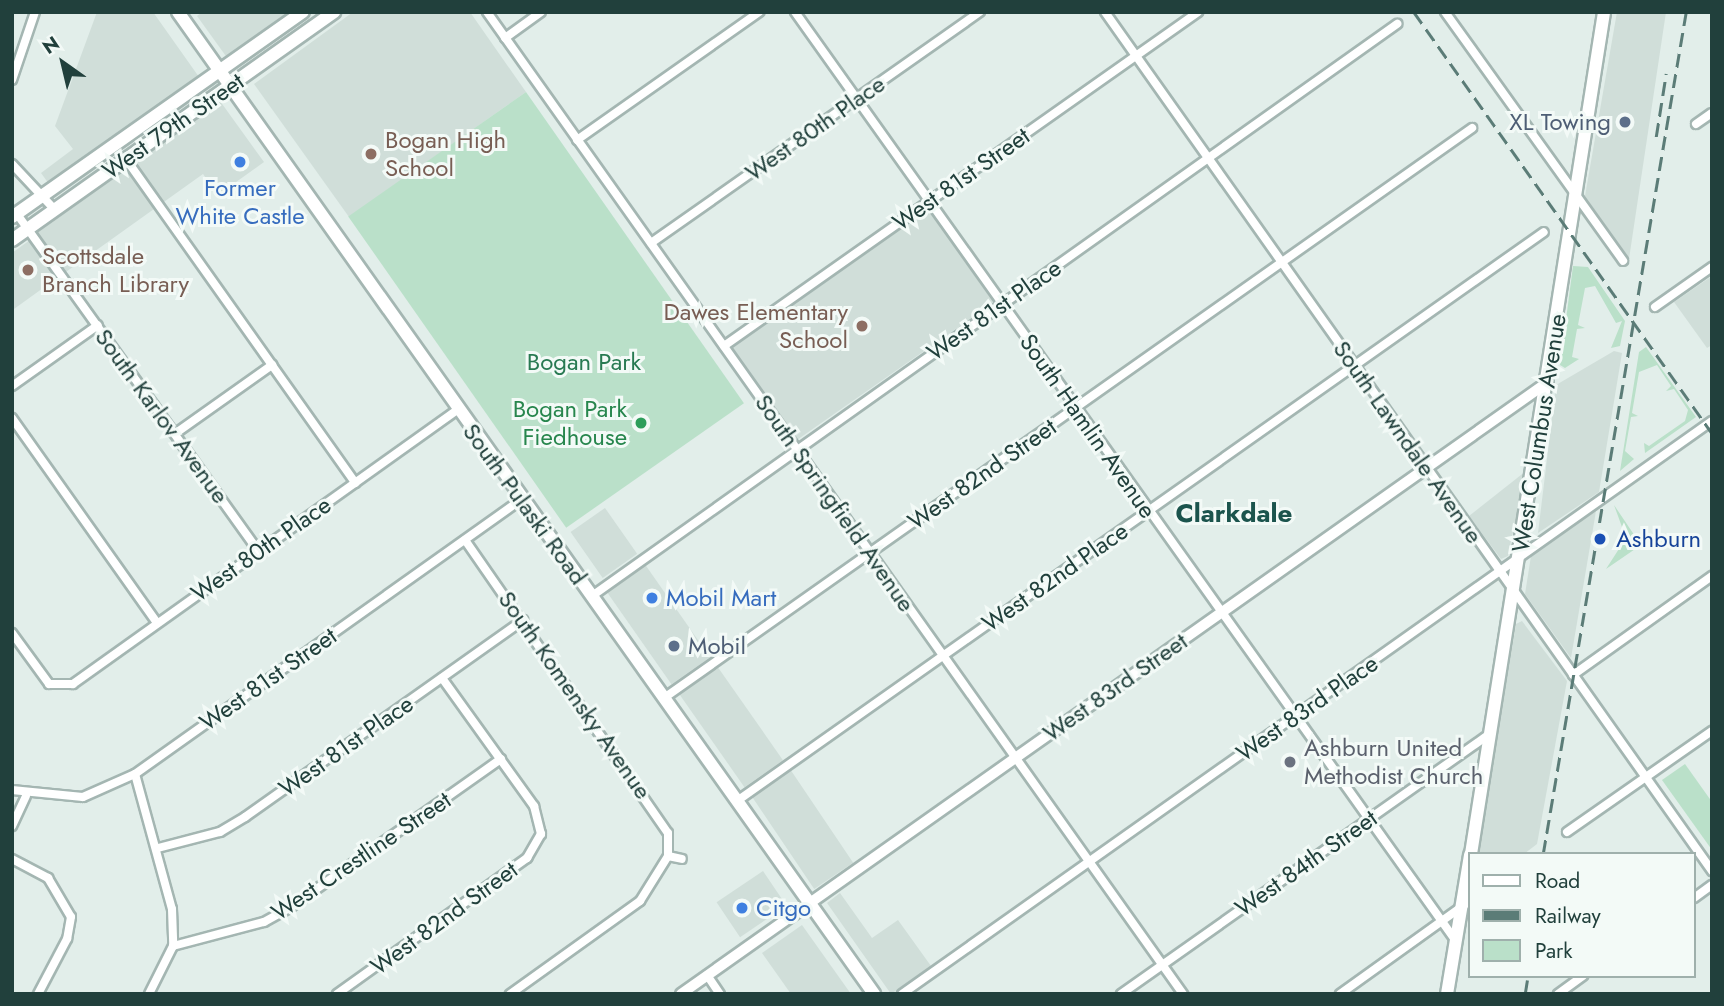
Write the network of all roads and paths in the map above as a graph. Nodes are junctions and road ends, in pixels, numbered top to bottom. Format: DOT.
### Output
graph roads {
  1 [pos="35,12"];
  2 [pos="178,12"];
  3 [pos="303,12"];
  4 [pos="334,12"];
  5 [pos="487,12"];
  6 [pos="541,12"];
  7 [pos="759,12"];
  8 [pos="795,12"];
  9 [pos="980,12"];
  10 [pos="1105,12"];
  11 [pos="1198,12"];
  12 [pos="1445,12"];
  13 [pos="1604,12"];
  14 [pos="1397,24"];
  15 [pos="505,38"];
  16 [pos="1136,56"];
  17 [pos="16,61"];
  18 [pos="219,71"];
  19 [pos="12,80"];
  20 [pos="229,85"];
  21 [pos="856,99"];
  22 [pos="1712,113"];
  23 [pos="1696,124"];
  24 [pos="1472,128"];
  25 [pos="578,140"];
  26 [pos="1208,158"];
  27 [pos="126,159"];
  28 [pos="12,164"];
  29 [pos="1575,194"];
  30 [pos="44,195"];
  31 [pos="929,202"];
  32 [pos="55,210"];
  33 [pos="15,215"];
  34 [pos="28,229"];
  35 [pos="1544,232"];
  36 [pos="12,240"];
  37 [pos="651,243"];
  38 [pos="1623,261"];
  39 [pos="1282,263"];
  40 [pos="1712,267"];
  41 [pos="1003,305"];
  42 [pos="1655,307"];
  43 [pos="97,325"];
  44 [pos="724,346"];
  45 [pos="272,365"];
  46 [pos="1354,365"];
  47 [pos="1549,381"];
  48 [pos="12,386"];
  49 [pos="1076,408"];
  50 [pos="458,409"];
  51 [pos="12,418"];
  52 [pos="1712,422"];
  53 [pos="176,433"];
  54 [pos="797,449"];
  55 [pos="1427,468"];
  56 [pos="355,483"];
  57 [pos="522,499"];
  58 [pos="1149,511"];
  59 [pos="465,540"];
  60 [pos="258,551"];
  61 [pos="871,552"];
  62 [pos="1521,557"];
  63 [pos="1500,572"];
  64 [pos="1712,576"];
  65 [pos="1515,593"];
  66 [pos="592,596"];
  67 [pos="1221,612"];
  68 [pos="523,620"];
  69 [pos="157,623"];
  70 [pos="12,632"];
  71 [pos="944,655"];
  72 [pos="1573,675"];
  73 [pos="442,678"];
  74 [pos="664,698"];
  75 [pos="1295,716"];
  76 [pos="1712,731"];
  77 [pos="1491,733"];
  78 [pos="1016,757"];
  79 [pos="500,760"];
  80 [pos="135,774"];
  81 [pos="1646,778"];
  82 [pos="12,790"];
  83 [pos="26,796"];
  84 [pos="737,801"];
  85 [pos="1368,819"];
  86 [pos="12,826"];
  87 [pos="1567,832"];
  88 [pos="158,848"];
  89 [pos="1471,852"];
  90 [pos="668,856"];
  91 [pos="12,859"];
  92 [pos="682,859"];
  93 [pos="1088,861"];
  94 [pos="1712,871"];
  95 [pos="1468,880"];
  96 [pos="1712,885"];
  97 [pos="1696,897"];
  98 [pos="809,903"];
  99 [pos="1466,904"];
  100 [pos="1441,922"];
  101 [pos="1456,941"];
  102 [pos="173,946"];
  103 [pos="1162,965"];
  104 [pos="707,975"];
  105 [pos="1580,978"];
  106 [pos="38,994"];
  107 [pos="149,994"];
  108 [pos="337,994"];
  109 [pos="510,994"];
  110 [pos="681,994"];
  111 [pos="720,994"];
  112 [pos="874,994"];
  113 [pos="902,994"];
  114 [pos="1121,994"];
  115 [pos="1183,994"];
  116 [pos="1340,994"];
  117 [pos="1447,994"];
  118 [pos="1558,994"];
  1 -- 17 [label="street"];
  2 -- 18 [label="main road, South Pulaski Road"];
  3 -- 18 [label="main road, West 79th Street"];
  4 -- 20 [label="main road, West 79th Street"];
  5 -- 15 [label="street, South Springfield Avenue"];
  6 -- 15 [label="street"];
  7 -- 25 [label="street"];
  8 -- 21 [label="street, South Hamlin Avenue"];
  9 -- 21 [label="street, West 80th Place"];
  10 -- 16 [label="street, South Lawndale Avenue"];
  11 -- 16 [label="street, West 81st Street"];
  12 -- 29 [label="street"];
  13 -- 29 [label="main road, West Columbus Avenue"];
  14 -- 26 [label="street, West 81st Place"];
  15 -- 25 [label="street, South Springfield Avenue"];
  16 -- 26 [label="street, South Lawndale Avenue"];
  16 -- 31 [label="street, West 81st Street"];
  17 -- 19 [label="street"];
  18 -- 20 [label="main road, South Pulaski Road"];
  18 -- 30 [label="main road, West 79th Street"];
  20 -- 27 [label="main road, West 79th Street"];
  20 -- 50 [label="main road, South Pulaski Road"];
  21 -- 31 [label="street, South Hamlin Avenue"];
  21 -- 37 [label="street, West 80th Place"];
  22 -- 23 [label="street"];
  24 -- 39 [label="street, West 82nd Street"];
  25 -- 37 [label="street, South Springfield Avenue"];
  26 -- 39 [label="street, South Lawndale Avenue"];
  26 -- 41 [label="street, West 81st Place"];
  27 -- 32 [label="main road, West 79th Street"];
  27 -- 45 [label="street"];
  28 -- 30 [label="street"];
  29 -- 38 [label="street"];
  29 -- 47 [label="main road, West Columbus Avenue"];
  30 -- 32 [label="street"];
  30 -- 33 [label="main road, West 79th Street"];
  31 -- 41 [label="street, South Hamlin Avenue"];
  31 -- 44 [label="street, West 81st Street"];
  32 -- 34 [label="main road, West 79th Street"];
  33 -- 34 [label="street, South Karlov Avenue"];
  34 -- 36 [label="main road, West 79th Street"];
  34 -- 43 [label="street, South Karlov Avenue"];
  35 -- 46 [label="street, West 82nd Place"];
  37 -- 44 [label="street, South Springfield Avenue"];
  39 -- 46 [label="street, South Lawndale Avenue"];
  39 -- 49 [label="street, West 82nd Street"];
  40 -- 42 [label="street"];
  41 -- 49 [label="street, South Hamlin Avenue"];
  41 -- 54 [label="street, West 81st Place"];
  43 -- 48 [label="street"];
  43 -- 53 [label="street, South Karlov Avenue"];
  44 -- 54 [label="street, South Springfield Avenue"];
  45 -- 53 [label="street"];
  45 -- 56 [label="street"];
  46 -- 55 [label="street, South Lawndale Avenue"];
  46 -- 58 [label="street, West 82nd Place"];
  47 -- 55 [label="street, West 83rd Street"];
  47 -- 62 [label="main road, West Columbus Avenue"];
  49 -- 58 [label="street, South Hamlin Avenue"];
  49 -- 61 [label="street, West 82nd Street"];
  50 -- 56 [label="street, West 80th Place"];
  50 -- 57 [label="main road, South Pulaski Road"];
  51 -- 69 [label="street"];
  52 -- 62 [label="street, West 83rd Place"];
  53 -- 60 [label="street, South Karlov Avenue"];
  54 -- 61 [label="street, South Springfield Avenue"];
  54 -- 66 [label="street, West 81st Place"];
  55 -- 63 [label="street, South Lawndale Avenue"];
  55 -- 67 [label="street, West 83rd Street"];
  56 -- 60 [label="street, West 80th Place"];
  57 -- 59 [label="street, West 81st Street"];
  57 -- 66 [label="main road, South Pulaski Road"];
  58 -- 67 [label="street, South Hamlin Avenue"];
  58 -- 71 [label="street, West 82nd Place"];
  59 -- 68 [label="street, South Komensky Avenue"];
  59 -- 80 [label="street, West 81st Street"];
  60 -- 69 [label="street, West 80th Place"];
  61 -- 71 [label="street, South Springfield Avenue"];
  61 -- 74 [label="street, West 82nd Street"];
  62 -- 63 [label="street, West 83rd Place"];
  62 -- 65 [label="main road, West Columbus Avenue"];
  63 -- 65 [label="street, South Lawndale Avenue"];
  63 -- 75 [label="street, West 83rd Place"];
  64 -- 72 [label="street"];
  65 -- 72 [label="street, South Lawndale Avenue"];
  65 -- 77 [label="main road, West Columbus Avenue"];
  66 -- 74 [label="main road, South Pulaski Road"];
  67 -- 75 [label="street, South Hamlin Avenue"];
  67 -- 78 [label="street, West 83rd Street"];
  68 -- 73 [label="street, West 81st Place"];
  68 -- 90 [label="street, South Komensky Avenue"];
  69 -- 70 [label="street, West 80th Place"];
  71 -- 78 [label="street, South Springfield Avenue"];
  71 -- 84 [label="street, West 82nd Place"];
  72 -- 81 [label="street, South Lawndale Avenue"];
  73 -- 79 [label="street"];
  73 -- 88 [label="street, West 81st Place"];
  74 -- 84 [label="main road, South Pulaski Road"];
  75 -- 85 [label="street, South Hamlin Avenue"];
  75 -- 93 [label="street, West 83rd Place"];
  76 -- 81 [label="street"];
  77 -- 85 [label="street, West 84th Street"];
  77 -- 89 [label="main road, West Columbus Avenue"];
  78 -- 93 [label="street, South Springfield Avenue"];
  78 -- 98 [label="street, West 83rd Street"];
  79 -- 102 [label="street, West Crestline Street"];
  79 -- 108 [label="street, West 82nd Street"];
  80 -- 83 [label="street, West 81st Street"];
  80 -- 88 [label="street"];
  81 -- 87 [label="street"];
  81 -- 94 [label="street, South Lawndale Avenue"];
  82 -- 83 [label="street"];
  83 -- 86 [label="street"];
  84 -- 98 [label="main road, South Pulaski Road"];
  85 -- 100 [label="street, South Hamlin Avenue"];
  85 -- 103 [label="street, West 84th Street"];
  88 -- 102 [label="street"];
  90 -- 92 [label="street"];
  90 -- 109 [label="street"];
  91 -- 106 [label="street"];
  93 -- 103 [label="street, South Springfield Avenue"];
  93 -- 113 [label="street, West 83rd Place"];
  95 -- 99 [label="main road, West Columbus Avenue"];
  96 -- 97 [label="street"];
  98 -- 104 [label="street, West 83rd Street"];
  98 -- 112 [label="main road, South Pulaski Road"];
  99 -- 100 [label="street"];
  99 -- 101 [label="main road, West Columbus Avenue"];
  100 -- 101 [label="street, South Hamlin Avenue"];
  100 -- 116 [label="street"];
  101 -- 117 [label="main road, West Columbus Avenue"];
  102 -- 107 [label="street"];
  103 -- 114 [label="street, West 84th Street"];
  103 -- 115 [label="street, South Springfield Avenue"];
  104 -- 110 [label="street, West 83rd Street"];
  104 -- 111 [label="street"];
  105 -- 118 [label="street"];
}
